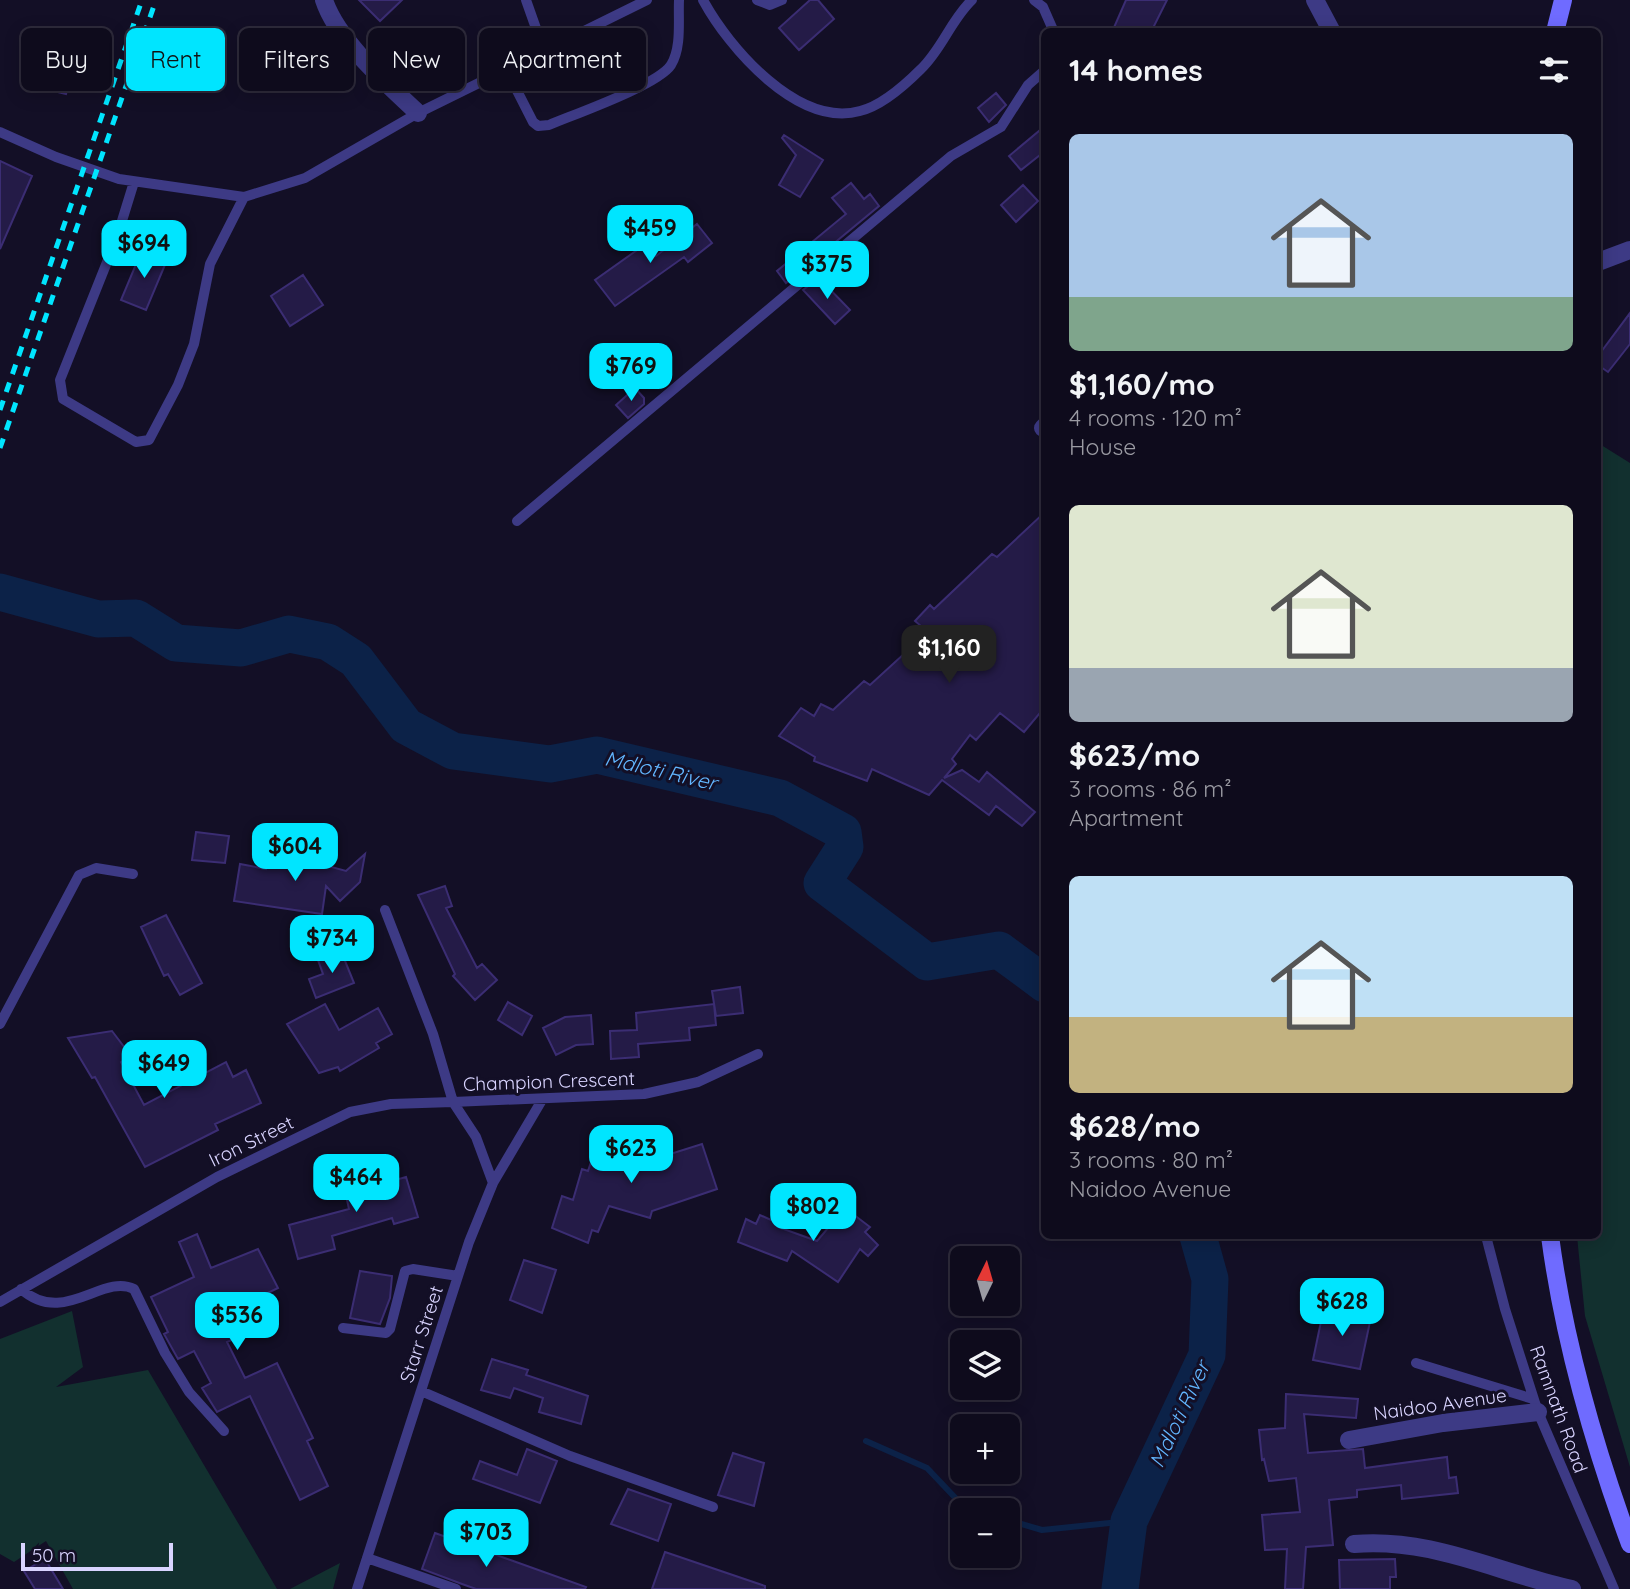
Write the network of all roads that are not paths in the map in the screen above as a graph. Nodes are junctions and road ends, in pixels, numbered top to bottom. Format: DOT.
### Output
graph roads {
  1 [pos="526,0"];
  2 [pos="647,0"];
  3 [pos="679,0"];
  4 [pos="703,0"];
  5 [pos="757,0"];
  6 [pos="782,0"];
  7 [pos="972,0"];
  8 [pos="1034,0"];
  9 [pos="1315,0"];
  10 [pos="1563,0"];
  11 [pos="326,6"];
  12 [pos="536,28"];
  13 [pos="590,28"];
  14 [pos="1052,28"];
  15 [pos="1330,28"];
  16 [pos="1556,28"];
  17 [pos="1041,74"];
  18 [pos="479,82"];
  19 [pos="646,84"];
  20 [pos="517,91"];
  21 [pos="629,91"];
  22 [pos="418,113"];
  23 [pos="0,132"];
  24 [pos="134,182"];
  25 [pos="243,197"];
  26 [pos="1630,250"];
  27 [pos="1601,261"];
  28 [pos="517,521"];
  29 [pos="133,874"];
  30 [pos="385,910"];
  31 [pos="0,1024"];
  32 [pos="758,1054"];
  33 [pos="542,1100"];
  34 [pos="453,1102"];
  35 [pos="493,1183"];
  36 [pos="1487,1239"];
  37 [pos="1550,1239"];
  38 [pos="458,1276"];
  39 [pos="21,1289"];
  40 [pos="0,1301"];
  41 [pos="343,1328"];
  42 [pos="1416,1363"];
  43 [pos="421,1391"];
  44 [pos="1536,1405"];
  45 [pos="224,1431"];
  46 [pos="1349,1440"];
  47 [pos="713,1507"];
  48 [pos="1354,1544"];
  49 [pos="1630,1544"];
  50 [pos="367,1558"];
  51 [pos="357,1589"];
  52 [pos="456,1589"];
  53 [pos="1572,1589"];
  54 [pos="1615,1589"];
  1 -- 12 [label="lane"];
  2 -- 13 [label="lane"];
  3 -- 19 [label="lane"];
  4 -- 7 [label="lane"];
  5 -- 6 [label="lane"];
  8 -- 14 [label="lane"];
  9 -- 15 [label="street"];
  10 -- 16 [label="street"];
  11 -- 22 [label="street"];
  17 -- 28 [label="lane"];
  18 -- 22 [label="lane"];
  20 -- 21 [label="lane"];
  22 -- 25 [label="lane"];
  23 -- 24 [label="lane"];
  24 -- 25 [label="lane"];
  24 -- 25 [label="lane"];
  26 -- 27 [label="street"];
  29 -- 31 [label="lane"];
  30 -- 34 [label="lane, Champion Crescent"];
  32 -- 33 [label="lane, Champion Crescent"];
  33 -- 34 [label="lane, Champion Crescent"];
  33 -- 35 [label="lane, Starr Street"];
  34 -- 35 [label="lane"];
  34 -- 39 [label="lane, Iron Street"];
  35 -- 38 [label="lane, Starr Street"];
  36 -- 44 [label="lane, Ramnath Road"];
  37 -- 49 [label="street"];
  38 -- 41 [label="lane"];
  38 -- 43 [label="lane, Starr Street"];
  39 -- 40 [label="lane, Iron Street"];
  39 -- 45 [label="lane"];
  42 -- 44 [label="lane"];
  43 -- 47 [label="lane"];
  43 -- 50 [label="lane, Starr Street"];
  44 -- 46 [label="street, Naidoo Avenue"];
  44 -- 54 [label="lane, Ramnath Road"];
  48 -- 53 [label="street"];
  50 -- 51 [label="lane, Starr Street"];
  50 -- 52 [label="lane"];
}
